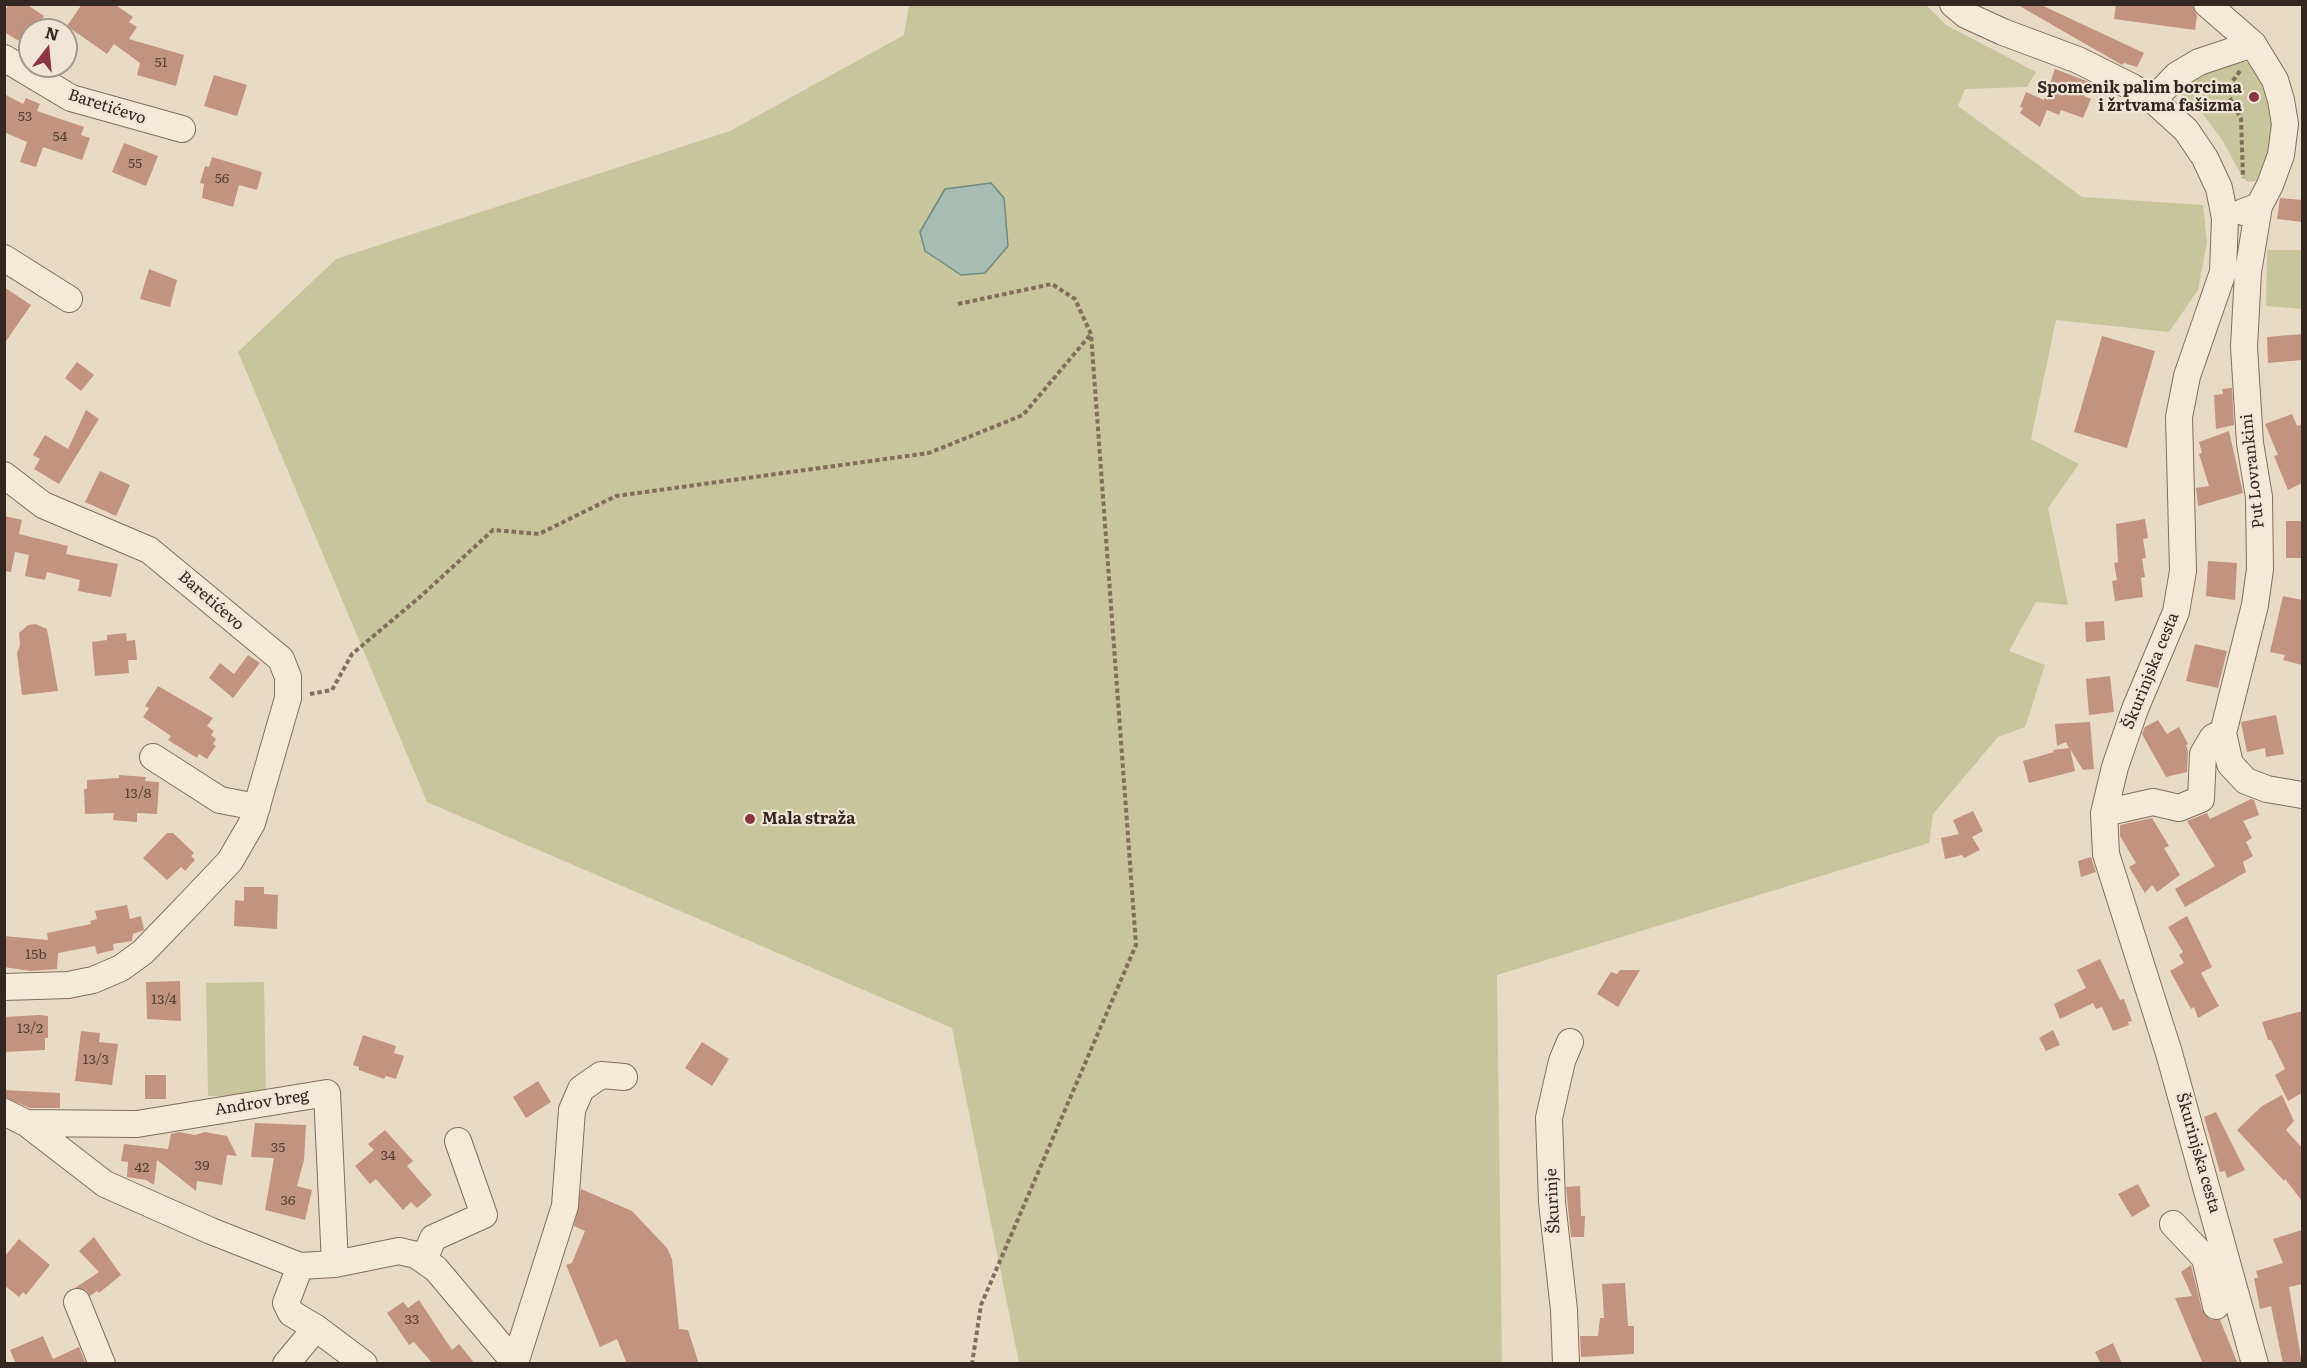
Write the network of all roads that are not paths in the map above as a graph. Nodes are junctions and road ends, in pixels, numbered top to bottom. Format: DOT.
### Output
graph roads {
  1 [pos="1953,4"];
  2 [pos="2216,11"];
  3 [pos="2253,44"];
  4 [pos="4,58"];
  5 [pos="2153,100"];
  6 [pos="182,129"];
  7 [pos="2259,207"];
  8 [pos="2225,218"];
  9 [pos="4,258"];
  10 [pos="69,299"];
  11 [pos="4,475"];
  12 [pos="2223,733"];
  13 [pos="153,757"];
  14 [pos="2299,789"];
  15 [pos="257,807"];
  16 [pos="2104,813"];
  17 [pos="4,987"];
  18 [pos="1570,1042"];
  19 [pos="624,1077"];
  20 [pos="15,1118"];
  21 [pos="458,1141"];
  22 [pos="2173,1224"];
  23 [pos="2215,1255"];
  24 [pos="423,1260"];
  25 [pos="335,1264"];
  26 [pos="300,1266"];
  27 [pos="77,1302"];
  28 [pos="2216,1306"];
  29 [pos="316,1328"];
  30 [pos="515,1363"];
  31 [pos="102,1364"];
  32 [pos="286,1364"];
  33 [pos="364,1364"];
  34 [pos="1566,1364"];
  35 [pos="2255,1364"];
  1 -- 5 [label="street, Škurinjska cesta"];
  2 -- 3 [label="street, Put Lovrankini"];
  3 -- 5 [label="street"];
  3 -- 7 [label="street, Put Lovrankini"];
  4 -- 6 [label="street, Baretićevo"];
  5 -- 8 [label="street, Škurinjska cesta"];
  7 -- 8 [label="street"];
  7 -- 12 [label="street, Put Lovrankini"];
  8 -- 16 [label="street, Škurinjska cesta"];
  9 -- 10 [label="street"];
  11 -- 15 [label="street, Baretićevo"];
  12 -- 14 [label="street, Put Lovrankini"];
  12 -- 16 [label="street, Put Lovrankini"];
  13 -- 15 [label="street"];
  15 -- 17 [label="street, Baretićevo"];
  16 -- 23 [label="street, Škurinjska cesta"];
  18 -- 34 [label="street, Škurinje"];
  19 -- 30 [label="street, Androv breg"];
  20 -- 25 [label="street, Androv breg"];
  20 -- 26 [label="street, Androv breg"];
  21 -- 24 [label="street"];
  22 -- 23 [label="street"];
  23 -- 28 [label="street"];
  23 -- 35 [label="street, Škurinjska cesta"];
  24 -- 25 [label="street, Androv breg"];
  24 -- 30 [label="street, Androv breg"];
  25 -- 26 [label="street, Androv breg"];
  26 -- 29 [label="street"];
  27 -- 31 [label="street"];
  29 -- 32 [label="street"];
  29 -- 33 [label="street"];
}
